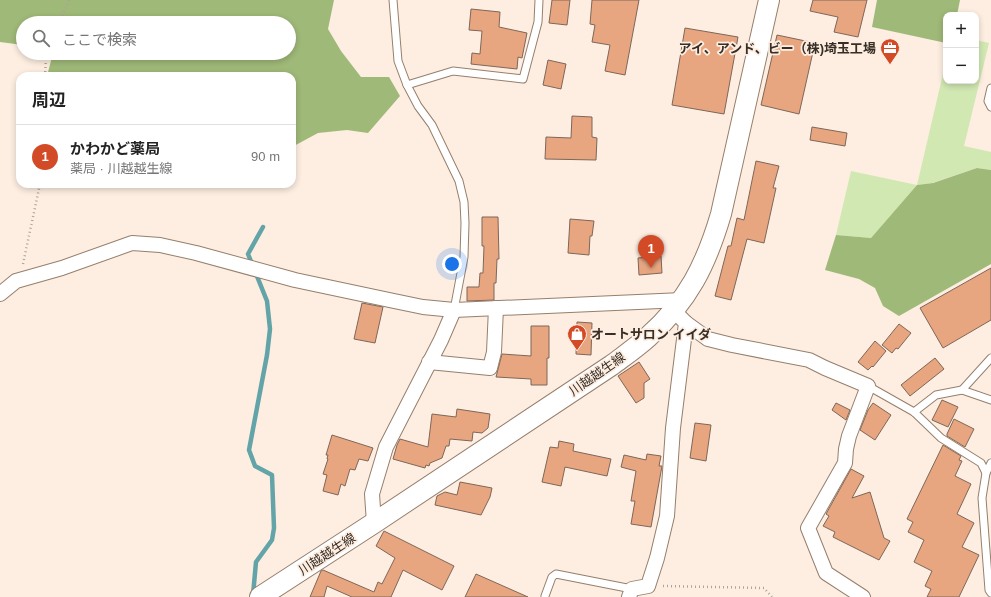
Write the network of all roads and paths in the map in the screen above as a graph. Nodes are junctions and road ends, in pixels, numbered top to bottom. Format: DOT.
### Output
graph roads {
  1 [pos="69,0"];
  2 [pos="393,0"];
  3 [pos="539,0"];
  4 [pos="765,0"];
  5 [pos="62,16"];
  6 [pos="46,60"];
  7 [pos="45,72"];
  8 [pos="407,85"];
  9 [pos="991,88"];
  10 [pos="991,107"];
  11 [pos="39,188"];
  12 [pos="16,281"];
  13 [pos="0,294"];
  14 [pos="496,308"];
  15 [pos="454,310"];
  16 [pos="681,311"];
  17 [pos="991,358"];
  18 [pos="429,362"];
  19 [pos="868,386"];
  20 [pos="962,390"];
  21 [pos="991,400"];
  22 [pos="914,412"];
  23 [pos="991,463"];
  24 [pos="986,473"];
  25 [pos="374,523"];
  26 [pos="648,586"];
  27 [pos="630,593"];
  28 [pos="991,593"];
  29 [pos="545,596"];
  30 [pos="260,597"];
  31 [pos="772,597"];
  32 [pos="863,597"];
  1 -- 5 [label="path"];
  2 -- 8 [label="lane"];
  3 -- 8 [label="lane"];
  4 -- 16 [label="main road, 川越越生線"];
  6 -- 7 [label="path"];
  8 -- 15 [label="lane"];
  9 -- 10 [label="lane"];
  11 -- 12 [label="path"];
  12 -- 13 [label="street"];
  12 -- 15 [label="street"];
  14 -- 15 [label="street"];
  14 -- 16 [label="street"];
  14 -- 18 [label="street"];
  15 -- 18 [label="street"];
  16 -- 19 [label="street"];
  16 -- 25 [label="main road, 川越越生線"];
  16 -- 26 [label="street"];
  17 -- 20 [label="lane"];
  18 -- 25 [label="street"];
  19 -- 22 [label="lane"];
  19 -- 32 [label="street"];
  20 -- 21 [label="lane"];
  20 -- 22 [label="lane"];
  22 -- 24 [label="lane"];
  23 -- 24 [label="lane"];
  24 -- 28 [label="lane"];
  25 -- 30 [label="main road, 川越越生線"];
  26 -- 27 [label="street"];
  26 -- 31 [label="path"];
  27 -- 29 [label="lane"];
}
